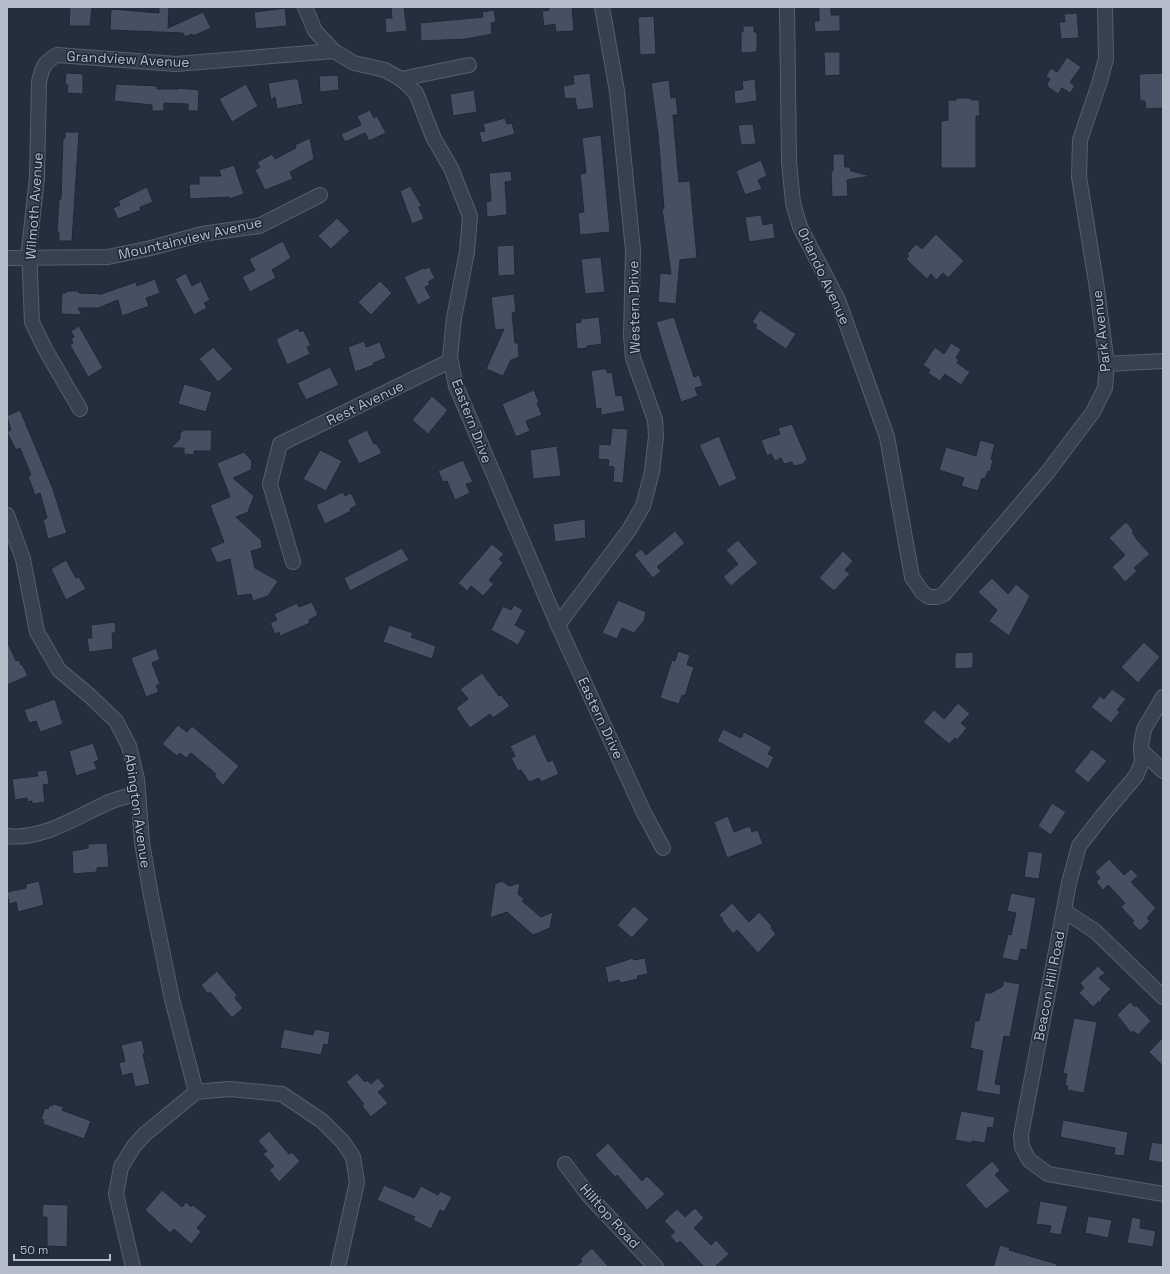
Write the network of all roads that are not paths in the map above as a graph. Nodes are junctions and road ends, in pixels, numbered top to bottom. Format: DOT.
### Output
graph roads {
  1 [pos="305,7"];
  2 [pos="602,7"];
  3 [pos="787,7"];
  4 [pos="1105,7"];
  5 [pos="334,51"];
  6 [pos="469,65"];
  7 [pos="401,80"];
  8 [pos="38,135"];
  9 [pos="320,194"];
  10 [pos="7,258"];
  11 [pos="29,259"];
  12 [pos="450,361"];
  13 [pos="1163,361"];
  14 [pos="1108,364"];
  15 [pos="80,410"];
  16 [pos="7,515"];
  17 [pos="293,562"];
  18 [pos="916,584"];
  19 [pos="558,625"];
  20 [pos="1163,697"];
  21 [pos="1141,750"];
  22 [pos="1163,771"];
  23 [pos="138,793"];
  24 [pos="7,836"];
  25 [pos="663,848"];
  26 [pos="1064,911"];
  27 [pos="1163,997"];
  28 [pos="196,1092"];
  29 [pos="564,1164"];
  30 [pos="1163,1194"];
  31 [pos="133,1267"];
  32 [pos="338,1267"];
  33 [pos="656,1267"];
  1 -- 5 [label="street, Eastern Drive"];
  2 -- 19 [label="street, Western Drive"];
  3 -- 18 [label="street, Orlando Avenue"];
  4 -- 14 [label="street, Park Avenue"];
  5 -- 7 [label="street, Eastern Drive"];
  5 -- 8 [label="street, Grandview Avenue"];
  6 -- 7 [label="street"];
  7 -- 12 [label="street, Eastern Drive"];
  8 -- 11 [label="street, Wilmoth Avenue"];
  9 -- 11 [label="street, Mountainview Avenue"];
  10 -- 11 [label="street, Mountainview Avenue"];
  11 -- 15 [label="street, Wilmoth Avenue"];
  12 -- 17 [label="street, Rest Avenue"];
  12 -- 19 [label="street, Eastern Drive"];
  13 -- 14 [label="street"];
  14 -- 18 [label="street, Park Avenue"];
  16 -- 23 [label="street, Abington Avenue"];
  19 -- 25 [label="street, Eastern Drive"];
  20 -- 21 [label="street, Beacon Hill Road"];
  21 -- 22 [label="street"];
  21 -- 26 [label="street, Beacon Hill Road"];
  23 -- 24 [label="street"];
  23 -- 28 [label="street, Abington Avenue"];
  26 -- 27 [label="street"];
  26 -- 30 [label="street, Beacon Hill Road"];
  28 -- 31 [label="street"];
  28 -- 32 [label="street"];
  29 -- 33 [label="street, Hilltop Road"];
}
